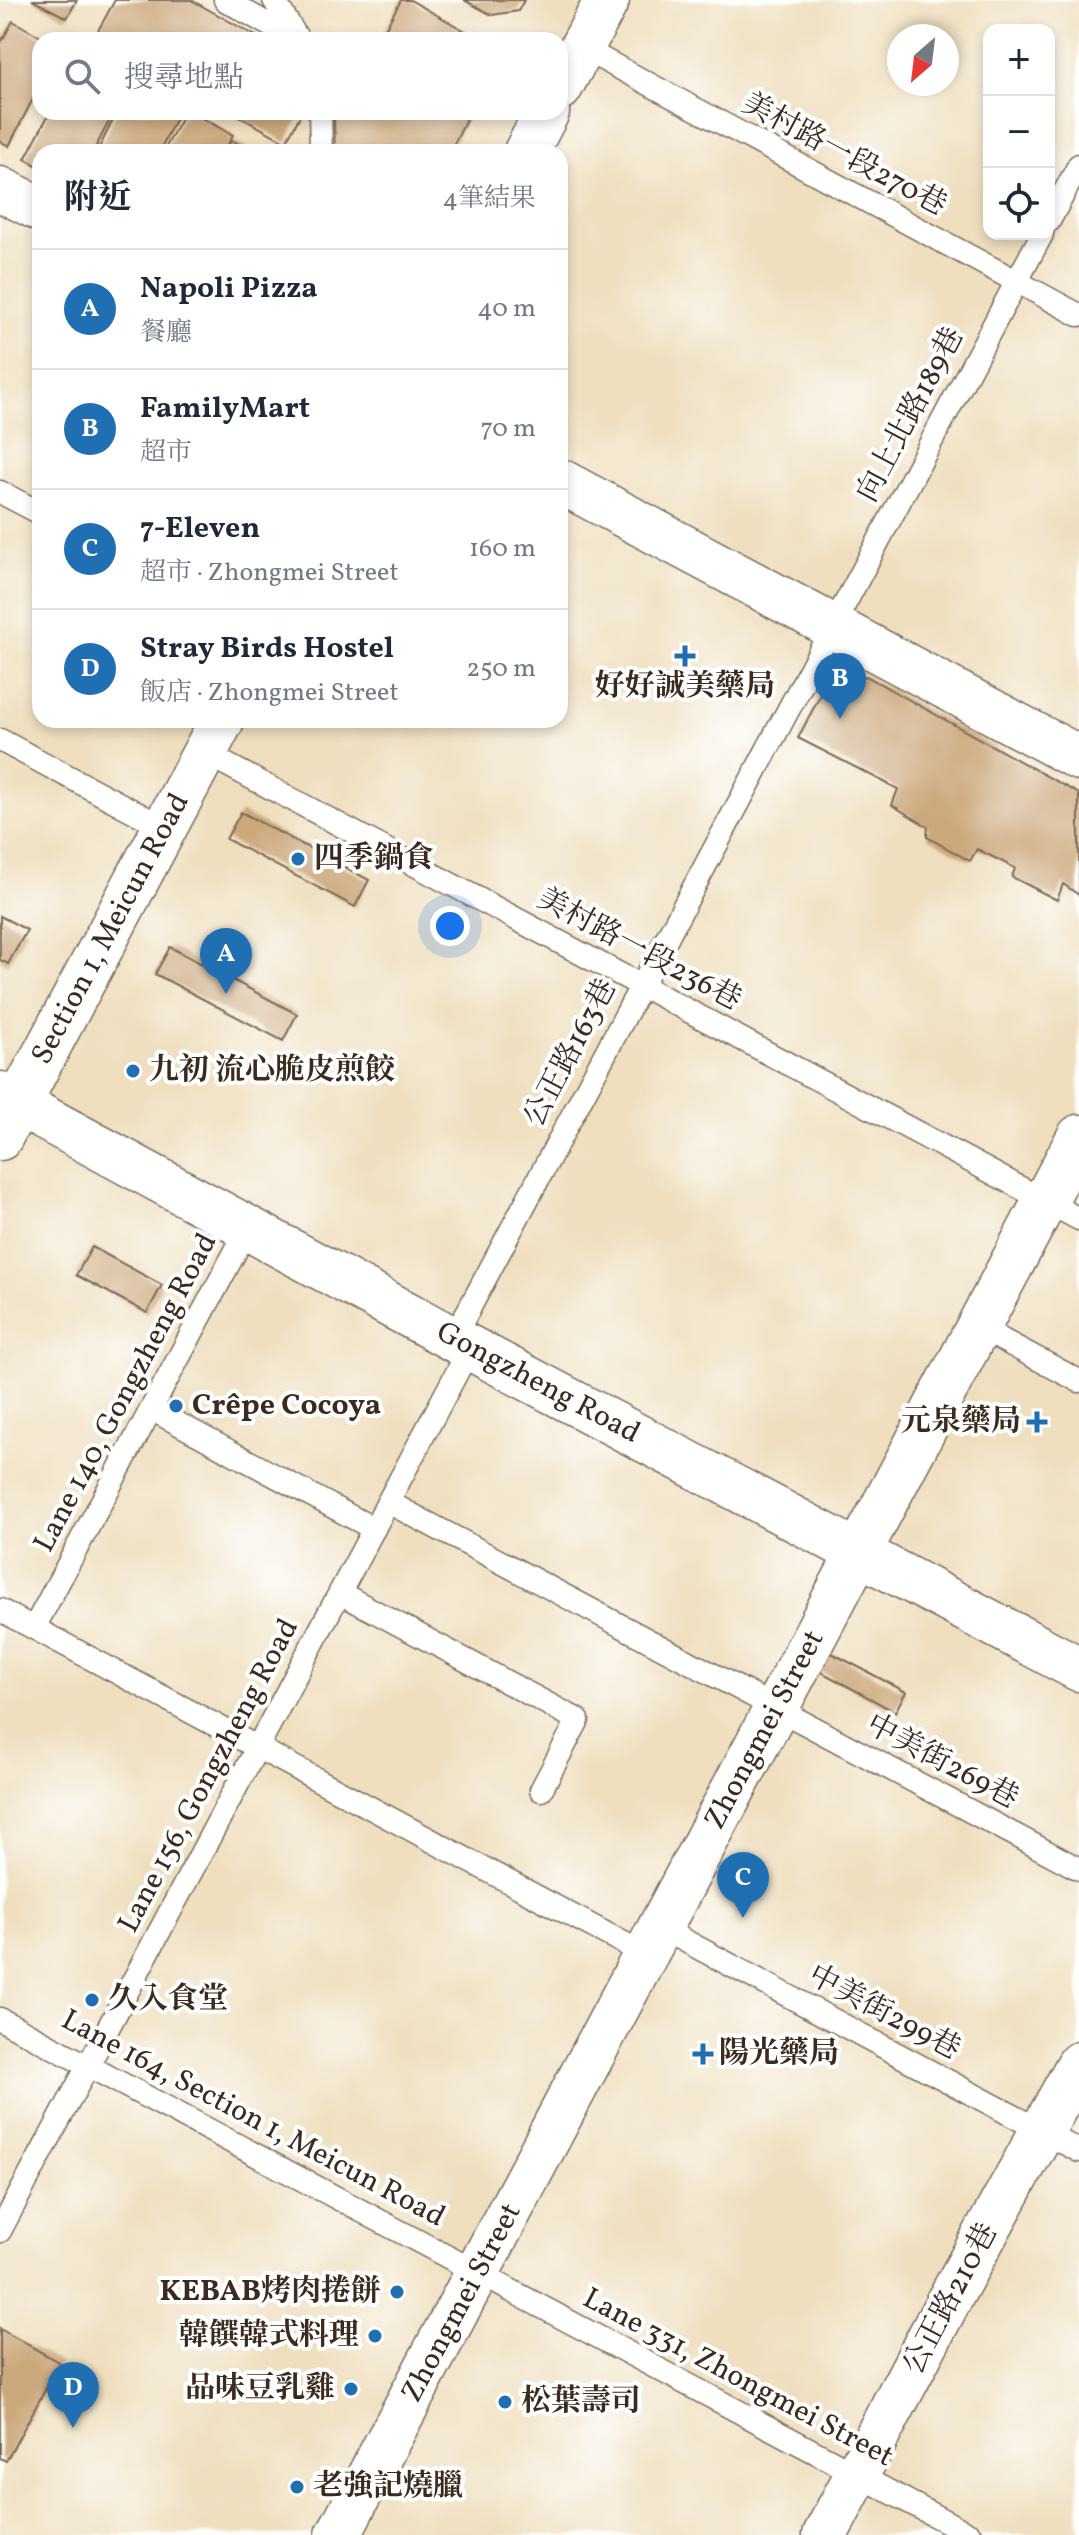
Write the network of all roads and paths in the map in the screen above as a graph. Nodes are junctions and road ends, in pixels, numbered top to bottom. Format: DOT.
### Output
graph roads {
  1 [pos="225,0"];
  2 [pos="274,0"];
  3 [pos="607,0"];
  4 [pos="283,32"];
  5 [pos="293,32"];
  6 [pos="582,48"];
  7 [pos="568,73"];
  8 [pos="320,120"];
  9 [pos="543,120"];
  10 [pos="321,144"];
  11 [pos="530,144"];
  12 [pos="1079,165"];
  13 [pos="0,189"];
  14 [pos="32,205"];
  15 [pos="1055,210"];
  16 [pos="1039,240"];
  17 [pos="1017,281"];
  18 [pos="1079,315"];
  19 [pos="568,485"];
  20 [pos="0,492"];
  21 [pos="32,509"];
  22 [pos="832,625"];
  23 [pos="214,736"];
  24 [pos="0,740"];
  25 [pos="1079,758"];
  26 [pos="165,828"];
  27 [pos="641,985"];
  28 [pos="6,1112"];
  29 [pos="1079,1137"];
  30 [pos="1062,1210"];
  31 [pos="248,1228"];
  32 [pos="978,1327"];
  33 [pos="462,1343"];
  34 [pos="1079,1381"];
  35 [pos="151,1409"];
  36 [pos="388,1502"];
  37 [pos="374,1529"];
  38 [pos="859,1552"];
  39 [pos="340,1593"];
  40 [pos="0,1610"];
  41 [pos="34,1628"];
  42 [pos="1079,1669"];
  43 [pos="777,1709"];
  44 [pos="257,1747"];
  45 [pos="541,1790"];
  46 [pos="1079,1869"];
  47 [pos="654,1942"];
  48 [pos="0,2019"];
  49 [pos="1079,2064"];
  50 [pos="89,2066"];
  51 [pos="1061,2141"];
  52 [pos="0,2231"];
  53 [pos="477,2273"];
  54 [pos="857,2475"];
  55 [pos="338,2535"];
  56 [pos="825,2535"];
  57 [pos="971,2535"];
  1 -- 4 [label="lane"];
  2 -- 5 [label="lane"];
  3 -- 6 [label="street"];
  6 -- 7 [label="street"];
  6 -- 17 [label="lane, 美村路一段270巷"];
  8 -- 10 [label="lane"];
  9 -- 11 [label="street"];
  12 -- 15 [label="lane"];
  13 -- 14 [label="street"];
  16 -- 17 [label="lane, 向上北路189巷"];
  17 -- 18 [label="lane, 美村路一段270巷"];
  17 -- 22 [label="lane, 向上北路189巷"];
  19 -- 22 [label="street"];
  20 -- 21 [label="lane"];
  22 -- 25 [label="street"];
  22 -- 27 [label="lane, 公正路163巷"];
  23 -- 26 [label="street, Section 1, Meicun Road"];
  23 -- 27 [label="lane, 美村路一段236巷"];
  24 -- 26 [label="lane"];
  26 -- 28 [label="street, Section 1, Meicun Road"];
  27 -- 30 [label="lane, 美村路一段236巷"];
  27 -- 33 [label="lane, 公正路163巷"];
  28 -- 31 [label="street, Gongzheng Road"];
  29 -- 30 [label="street, Zhongmei Street"];
  30 -- 32 [label="street, Zhongmei Street"];
  31 -- 33 [label="street, Gongzheng Road"];
  31 -- 35 [label="lane, Lane 140, Gongzheng Road"];
  32 -- 34 [label="lane"];
  32 -- 38 [label="street, Zhongmei Street"];
  33 -- 36 [label="lane, Lane 156, Gongzheng Road"];
  33 -- 38 [label="street, Gongzheng Road"];
  35 -- 37 [label="lane"];
  35 -- 41 [label="lane, Lane 140, Gongzheng Road"];
  36 -- 37 [label="lane, Lane 156, Gongzheng Road"];
  36 -- 43 [label="lane, 中美街269巷"];
  37 -- 39 [label="lane, Lane 156, Gongzheng Road"];
  38 -- 42 [label="street, Gongzheng Road"];
  38 -- 43 [label="street, Zhongmei Street"];
  39 -- 44 [label="lane, Lane 156, Gongzheng Road"];
  39 -- 45 [label="lane"];
  40 -- 41 [label="lane, 中美街299巷"];
  41 -- 44 [label="lane, 中美街299巷"];
  43 -- 46 [label="lane, 中美街269巷"];
  43 -- 47 [label="street, Zhongmei Street"];
  44 -- 47 [label="lane, 中美街299巷"];
  44 -- 50 [label="lane, Lane 156, Gongzheng Road"];
  47 -- 51 [label="lane, 中美街299巷"];
  47 -- 53 [label="street, Zhongmei Street"];
  48 -- 50 [label="lane, Lane 164, Section 1, Meicun Road"];
  49 -- 51 [label="street, 公正路210巷"];
  50 -- 52 [label="lane, Lane 156, Gongzheng Road"];
  50 -- 53 [label="lane, Lane 164, Section 1, Meicun Road"];
  51 -- 54 [label="street, 公正路210巷"];
  53 -- 54 [label="lane, Lane 331, Zhongmei Street"];
  53 -- 55 [label="street, Zhongmei Street"];
  54 -- 56 [label="street, 公正路210巷"];
  54 -- 57 [label="lane, Lane 331, Zhongmei Street"];
}
